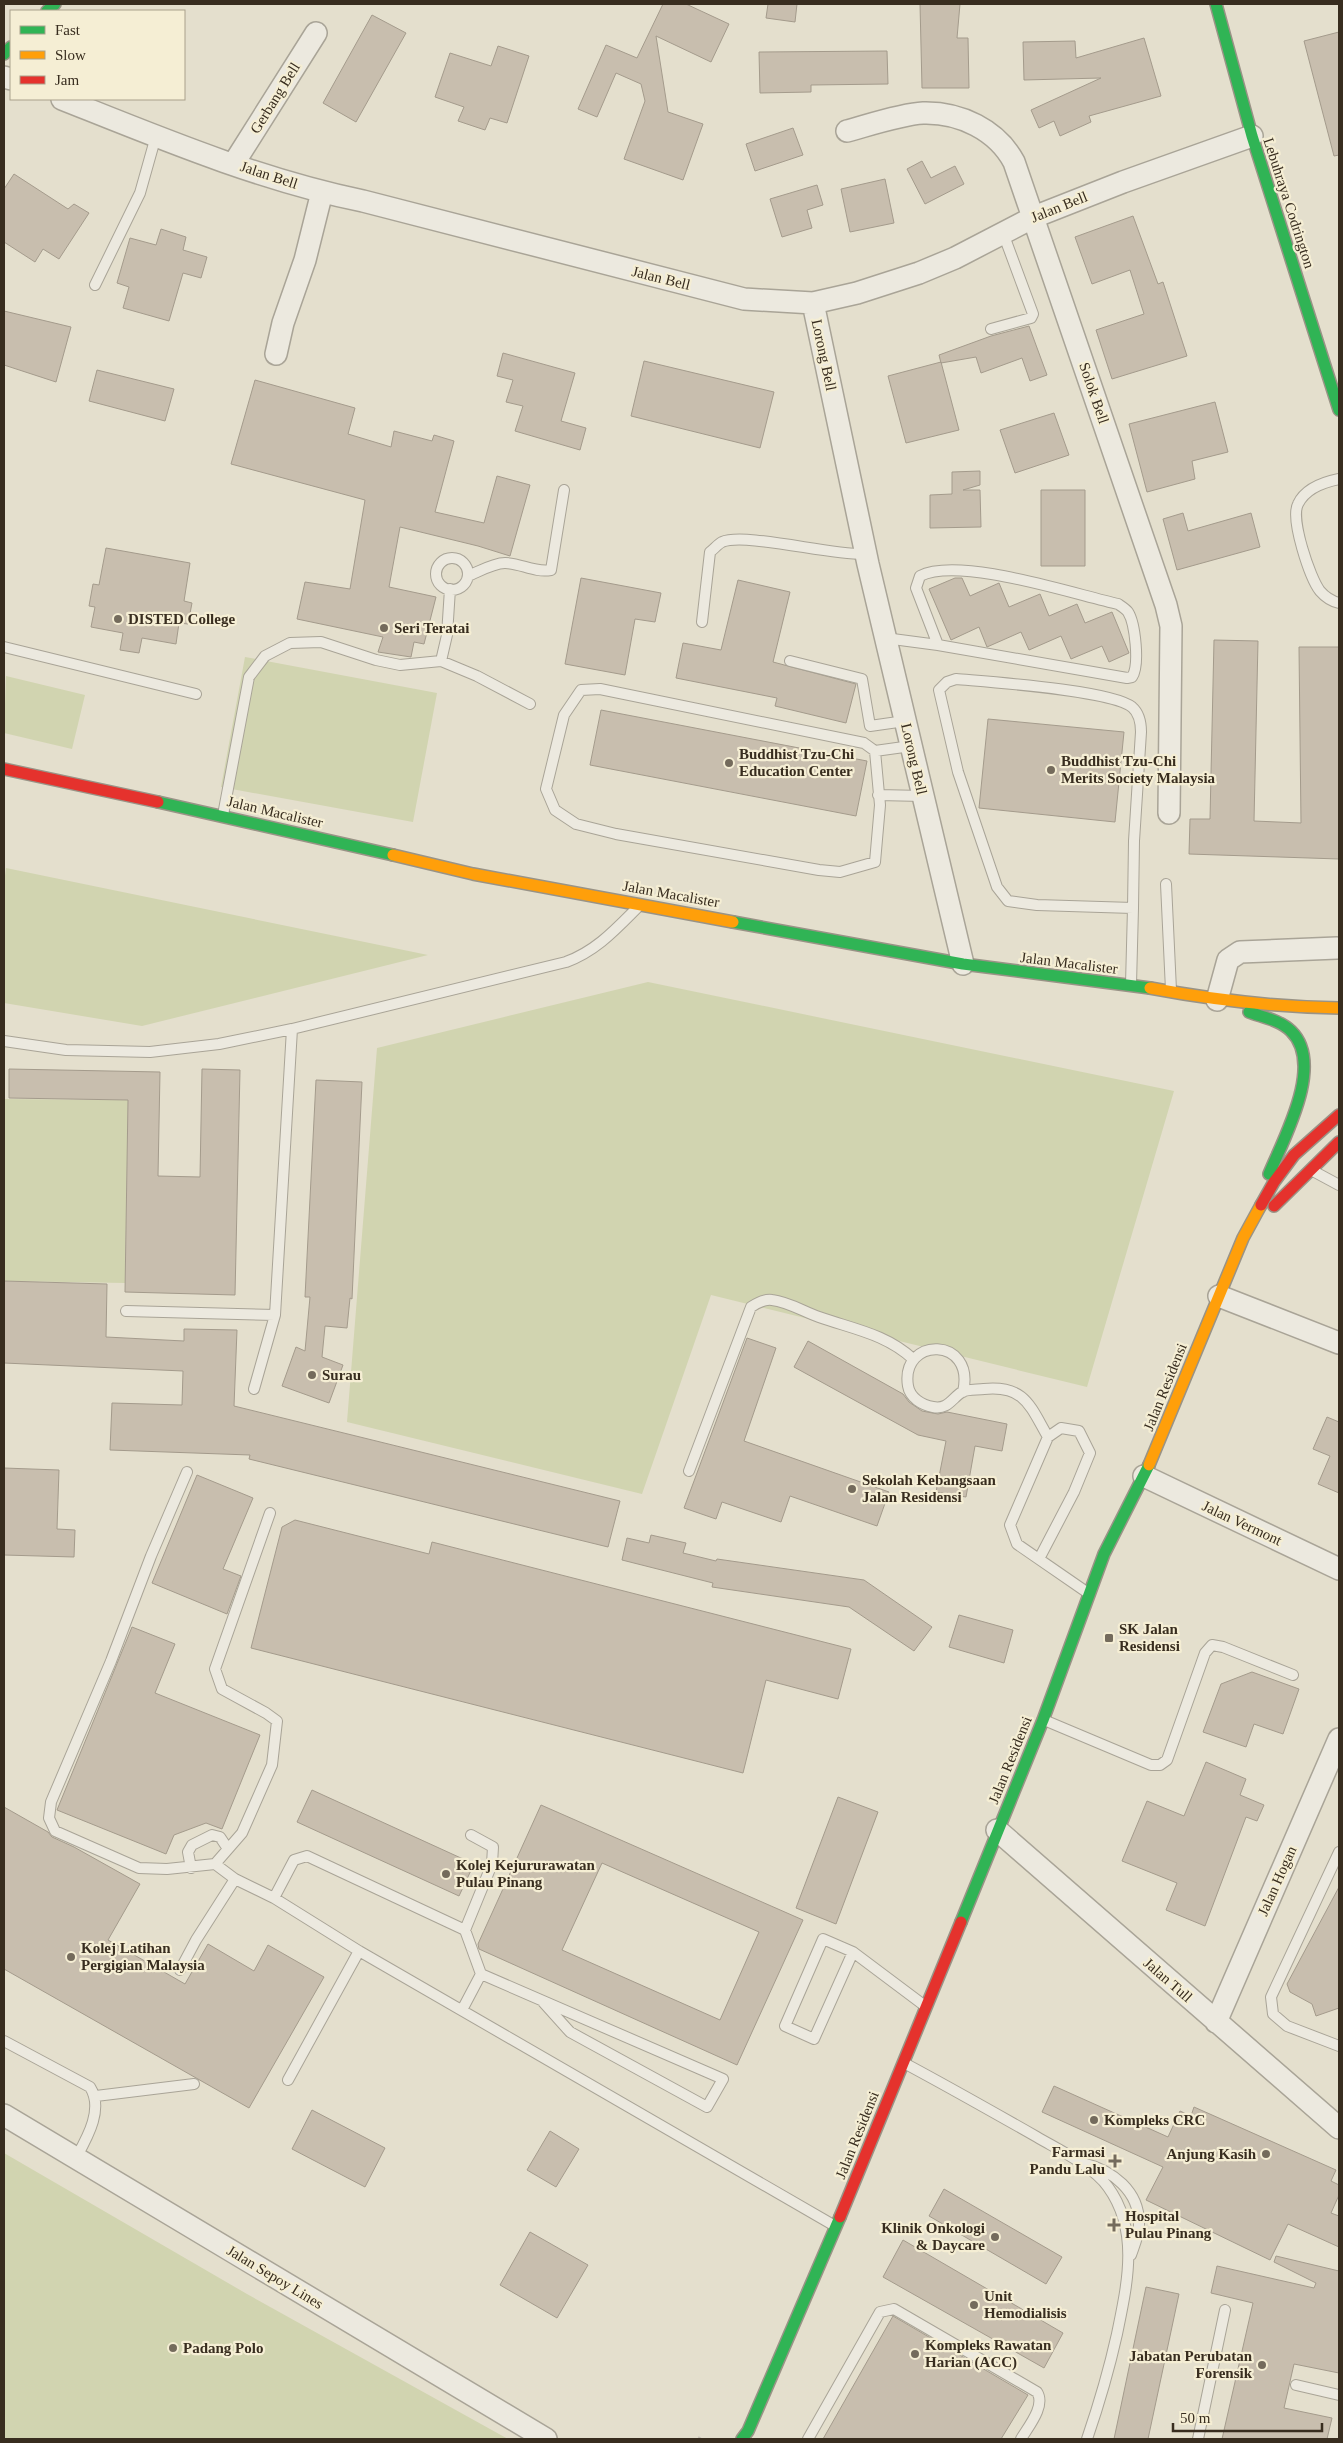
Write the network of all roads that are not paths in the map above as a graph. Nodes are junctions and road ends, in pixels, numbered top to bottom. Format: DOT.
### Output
graph roads {
  1 [pos="1216,4"];
  2 [pos="316,33"];
  3 [pos="65,100"];
  4 [pos="847,131"];
  5 [pos="156,136"];
  6 [pos="1252,136"];
  7 [pos="234,163"];
  8 [pos="322,192"];
  9 [pos="1034,217"];
  10 [pos="1003,233"];
  11 [pos="95,285"];
  12 [pos="813,303"];
  13 [pos="991,329"];
  14 [pos="276,354"];
  15 [pos="1339,410"];
  16 [pos="1339,479"];
  17 [pos="564,490"];
  18 [pos="866,554"];
  19 [pos="468,576"];
  20 [pos="450,589"];
  21 [pos="1339,603"];
  22 [pos="702,622"];
  23 [pos="885,638"];
  24 [pos="938,644"];
  25 [pos="4,647"];
  26 [pos="440,661"];
  27 [pos="790,661"];
  28 [pos="196,694"];
  29 [pos="530,704"];
  30 [pos="905,721"];
  31 [pos="911,746"];
  32 [pos="875,751"];
  33 [pos="4,769"];
  34 [pos="878,795"];
  35 [pos="923,796"];
  36 [pos="1169,813"];
  37 [pos="223,816"];
  38 [pos="1166,884"];
  39 [pos="640,904"];
  40 [pos="1133,908"];
  41 [pos="1337,948"];
  42 [pos="963,964"];
  43 [pos="1131,985"];
  44 [pos="1171,991"];
  45 [pos="1217,1000"];
  46 [pos="1339,1008"];
  47 [pos="292,1029"];
  48 [pos="4,1041"];
  49 [pos="1339,1115"];
  50 [pos="1339,1142"];
  51 [pos="1310,1169"];
  52 [pos="1339,1185"];
  53 [pos="1243,1238"];
  54 [pos="1219,1296"];
  55 [pos="126,1311"];
  56 [pos="275,1315"];
  57 [pos="1339,1343"];
  58 [pos="913,1359"];
  59 [pos="254,1389"];
  60 [pos="962,1392"];
  61 [pos="1048,1437"];
  62 [pos="187,1472"];
  63 [pos="689,1472"];
  64 [pos="1144,1476"];
  65 [pos="270,1513"];
  66 [pos="1039,1559"];
  67 [pos="1339,1569"];
  68 [pos="1089,1594"];
  69 [pos="1293,1675"];
  70 [pos="1043,1720"];
  71 [pos="1339,1739"];
  72 [pos="997,1830"];
  73 [pos="471,1835"];
  74 [pos="228,1849"];
  75 [pos="1339,1852"];
  76 [pos="215,1864"];
  77 [pos="191,1868"];
  78 [pos="235,1878"];
  79 [pos="274,1898"];
  80 [pos="465,1930"];
  81 [pos="360,1951"];
  82 [pos="853,1952"];
  83 [pos="180,1970"];
  84 [pos="481,1974"];
  85 [pos="543,2002"];
  86 [pos="926,2006"];
  87 [pos="462,2010"];
  88 [pos="1216,2022"];
  89 [pos="4,2041"];
  90 [pos="1339,2046"];
  91 [pos="903,2063"];
  92 [pos="288,2080"];
  93 [pos="194,2084"];
  94 [pos="96,2096"];
  95 [pos="4,2115"];
  96 [pos="1338,2123"];
  97 [pos="76,2158"];
  98 [pos="1080,2162"];
  99 [pos="836,2227"];
  100 [pos="1129,2264"];
  101 [pos="1225,2310"];
  102 [pos="1296,2385"];
  103 [pos="1339,2395"];
  104 [pos="745,2435"];
  105 [pos="546,2439"];
  106 [pos="759,2439"];
  107 [pos="808,2439"];
  108 [pos="1021,2439"];
  109 [pos="1086,2439"];
  110 [pos="1198,2439"];
  1 -- 6 [label="main road, Lebuhraya Codrington"];
  2 -- 7 [label="street, Gerbang Bell"];
  3 -- 5 [label="street, Jalan Bell"];
  4 -- 9 [label="street, Solok Bell"];
  5 -- 7 [label="street, Jalan Bell"];
  5 -- 11 [label="lane"];
  6 -- 9 [label="street, Jalan Bell"];
  6 -- 15 [label="main road, Lebuhraya Codrington"];
  7 -- 8 [label="street, Jalan Bell"];
  8 -- 12 [label="street, Jalan Bell"];
  8 -- 14 [label="street"];
  9 -- 10 [label="street, Jalan Bell"];
  9 -- 36 [label="street, Solok Bell"];
  10 -- 12 [label="street, Jalan Bell"];
  10 -- 13 [label="lane"];
  12 -- 18 [label="street, Lorong Bell"];
  16 -- 21 [label="lane"];
  17 -- 19 [label="lane"];
  18 -- 22 [label="lane"];
  18 -- 23 [label="street, Lorong Bell"];
  19 -- 20 [label="lane"];
  19 -- 20 [label="lane"];
  20 -- 26 [label="lane"];
  23 -- 24 [label="lane"];
  23 -- 30 [label="street, Lorong Bell"];
  24 -- 24 [label="lane"];
  25 -- 28 [label="lane"];
  26 -- 29 [label="lane"];
  26 -- 37 [label="lane"];
  27 -- 30 [label="lane"];
  30 -- 31 [label="street, Lorong Bell"];
  31 -- 32 [label="lane"];
  31 -- 35 [label="street, Lorong Bell"];
  32 -- 34 [label="lane"];
  32 -- 34 [label="lane"];
  33 -- 37 [label="main road, Jalan Macalister"];
  34 -- 35 [label="lane"];
  35 -- 42 [label="street, Lorong Bell"];
  37 -- 39 [label="main road, Jalan Macalister"];
  38 -- 44 [label="lane"];
  39 -- 42 [label="main road, Jalan Macalister"];
  39 -- 47 [label="lane"];
  40 -- 40 [label="lane"];
  40 -- 43 [label="lane"];
  41 -- 45 [label="street"];
  42 -- 43 [label="main road, Jalan Macalister"];
  43 -- 44 [label="main road, Jalan Macalister"];
  44 -- 45 [label="main road, Jalan Macalister"];
  45 -- 46 [label="main road, Jalan Macalister"];
  45 -- 53 [label="main road"];
  47 -- 48 [label="lane"];
  47 -- 56 [label="lane"];
  49 -- 53 [label="main road, Jalan Residensi"];
  50 -- 51 [label="main road"];
  51 -- 52 [label="lane"];
  51 -- 53 [label="main road"];
  53 -- 54 [label="main road, Jalan Residensi"];
  54 -- 57 [label="street"];
  54 -- 64 [label="main road, Jalan Residensi"];
  55 -- 56 [label="lane"];
  56 -- 59 [label="lane"];
  58 -- 60 [label="lane"];
  58 -- 60 [label="lane"];
  58 -- 63 [label="lane"];
  60 -- 61 [label="lane"];
  61 -- 66 [label="lane"];
  61 -- 66 [label="lane"];
  62 -- 77 [label="lane"];
  64 -- 67 [label="street, Jalan Vermont"];
  64 -- 68 [label="main road, Jalan Residensi"];
  65 -- 74 [label="lane"];
  66 -- 68 [label="lane"];
  68 -- 70 [label="main road, Jalan Residensi"];
  69 -- 70 [label="lane"];
  70 -- 72 [label="main road, Jalan Residensi"];
  71 -- 88 [label="street, Jalan Hogan"];
  72 -- 86 [label="main road, Jalan Residensi"];
  72 -- 88 [label="street, Jalan Tull"];
  73 -- 80 [label="lane"];
  74 -- 76 [label="lane"];
  74 -- 77 [label="lane"];
  75 -- 90 [label="lane"];
  76 -- 77 [label="lane"];
  76 -- 78 [label="lane"];
  78 -- 79 [label="lane"];
  78 -- 83 [label="lane"];
  79 -- 80 [label="lane"];
  79 -- 81 [label="lane"];
  80 -- 84 [label="lane"];
  81 -- 87 [label="lane"];
  81 -- 92 [label="lane"];
  82 -- 82 [label="lane"];
  82 -- 86 [label="lane"];
  84 -- 85 [label="lane"];
  84 -- 87 [label="lane"];
  85 -- 85 [label="lane"];
  86 -- 91 [label="main road, Jalan Residensi"];
  87 -- 99 [label="lane"];
  88 -- 96 [label="street, Jalan Tull"];
  89 -- 94 [label="lane"];
  91 -- 98 [label="lane"];
  91 -- 99 [label="main road, Jalan Residensi"];
  93 -- 94 [label="lane"];
  94 -- 97 [label="lane"];
  95 -- 97 [label="street, Jalan Sepoy Lines"];
  97 -- 105 [label="street, Jalan Sepoy Lines"];
  98 -- 100 [label="lane"];
  98 -- 100 [label="lane"];
  99 -- 104 [label="main road, Jalan Residensi"];
  100 -- 109 [label="lane"];
  101 -- 110 [label="lane"];
  102 -- 103 [label="lane"];
  104 -- 106 [label="lane"];
  107 -- 108 [label="lane"];
}
